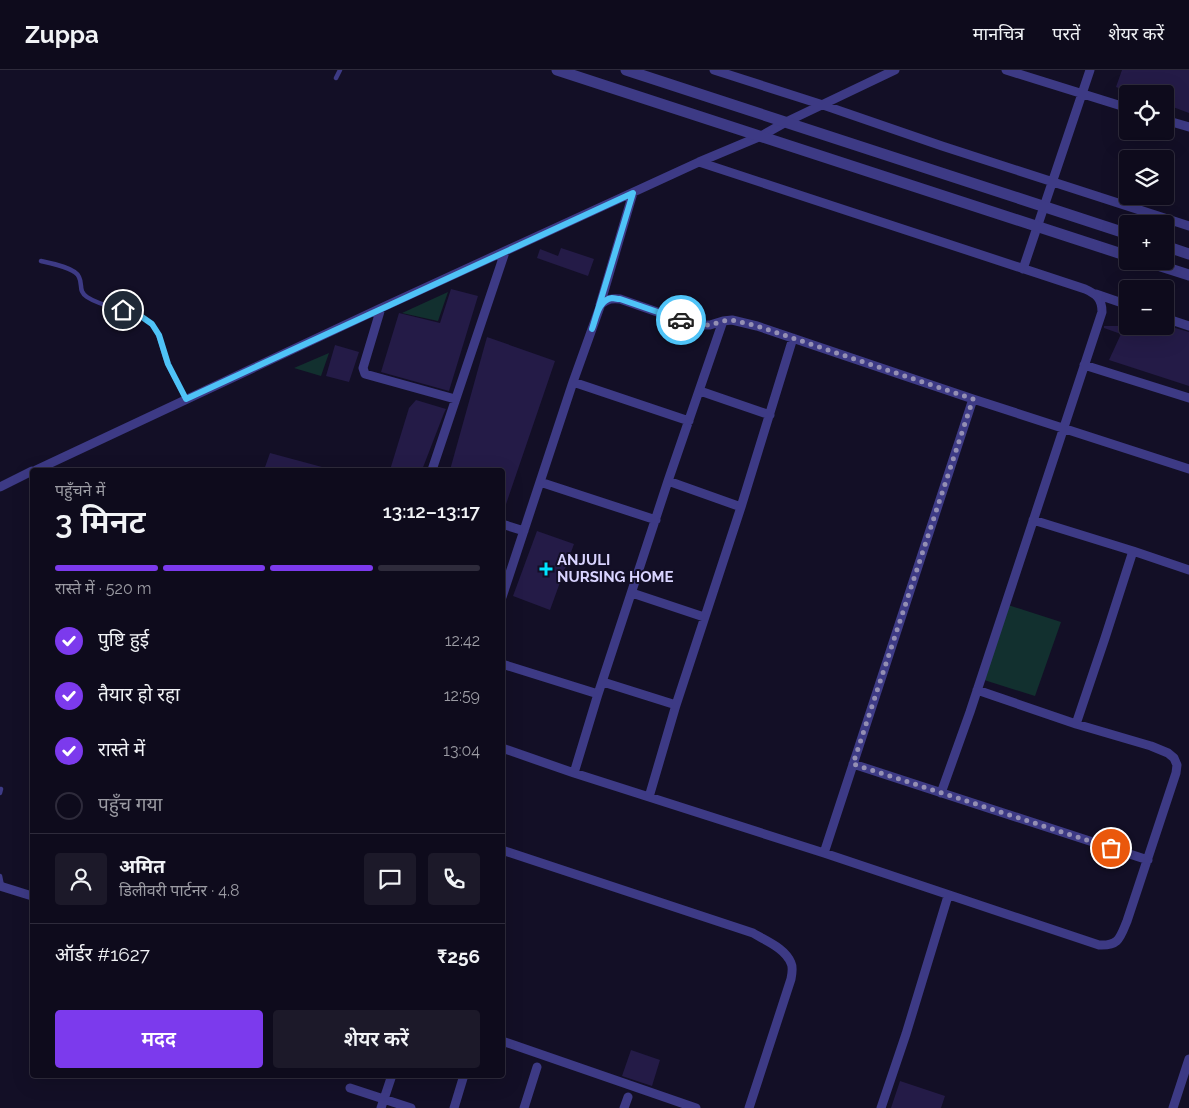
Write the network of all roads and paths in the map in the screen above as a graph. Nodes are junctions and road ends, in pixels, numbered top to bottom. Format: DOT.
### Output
graph roads {
  1 [pos="340,70"];
  2 [pos="557,70"];
  3 [pos="629,70"];
  4 [pos="714,70"];
  5 [pos="895,70"];
  6 [pos="1006,70"];
  7 [pos="1090,70"];
  8 [pos="336,78"];
  9 [pos="1082,93"];
  10 [pos="823,105"];
  11 [pos="1119,105"];
  12 [pos="786,122"];
  13 [pos="1174,123"];
  14 [pos="1189,127"];
  15 [pos="760,136"];
  16 [pos="700,162"];
  17 [pos="1052,181"];
  18 [pos="633,193"];
  19 [pos="1045,207"];
  20 [pos="1189,226"];
  21 [pos="1038,227"];
  22 [pos="1119,231"];
  23 [pos="1174,249"];
  24 [pos="505,252"];
  25 [pos="1119,253"];
  26 [pos="1189,254"];
  27 [pos="41,261"];
  28 [pos="1023,269"];
  29 [pos="1173,270"];
  30 [pos="1189,275"];
  31 [pos="1096,294"];
  32 [pos="1119,301"];
  33 [pos="381,308"];
  34 [pos="723,321"];
  35 [pos="1174,321"];
  36 [pos="1189,326"];
  37 [pos="592,329"];
  38 [pos="793,338"];
  39 [pos="1084,365"];
  40 [pos="574,382"];
  41 [pos="700,391"];
  42 [pos="1189,398"];
  43 [pos="186,399"];
  44 [pos="455,399"];
  45 [pos="973,399"];
  46 [pos="770,415"];
  47 [pos="689,421"];
  48 [pos="1063,428"];
  49 [pos="40,468"];
  50 [pos="433,468"];
  51 [pos="1189,470"];
  52 [pos="30,473"];
  53 [pos="668,481"];
  54 [pos="540,482"];
  55 [pos="1,485"];
  56 [pos="741,507"];
  57 [pos="656,520"];
  58 [pos="1033,520"];
  59 [pos="505,525"];
  60 [pos="524,531"];
  61 [pos="1133,550"];
  62 [pos="1189,570"];
  63 [pos="505,588"];
  64 [pos="632,592"];
  65 [pos="704,617"];
  66 [pos="505,665"];
  67 [pos="603,682"];
  68 [pos="977,690"];
  69 [pos="598,694"];
  70 [pos="676,705"];
  71 [pos="1076,724"];
  72 [pos="505,749"];
  73 [pos="853,764"];
  74 [pos="574,773"];
  75 [pos="941,793"];
  76 [pos="649,797"];
  77 [pos="505,851"];
  78 [pos="824,853"];
  79 [pos="1148,860"];
  80 [pos="0,876"];
  81 [pos="1,886"];
  82 [pos="30,895"];
  83 [pos="948,896"];
  84 [pos="505,1042"];
  85 [pos="1189,1059"];
  86 [pos="537,1067"];
  87 [pos="391,1078"];
  88 [pos="463,1078"];
  89 [pos="350,1088"];
  90 [pos="628,1098"];
  91 [pos="383,1104"];
  92 [pos="411,1108"];
  93 [pos="454,1108"];
  94 [pos="524,1108"];
  95 [pos="624,1108"];
  96 [pos="696,1108"];
  97 [pos="749,1108"];
  98 [pos="881,1108"];
  99 [pos="1173,1108"];
  1 -- 8 [label="lane"];
  2 -- 15 [label="street"];
  3 -- 12 [label="street"];
  4 -- 10 [label="street"];
  5 -- 10 [label="street"];
  6 -- 9 [label="street"];
  7 -- 9 [label="street"];
  9 -- 11 [label="street"];
  9 -- 17 [label="street"];
  10 -- 12 [label="street"];
  10 -- 17 [label="street"];
  12 -- 15 [label="street"];
  12 -- 19 [label="street"];
  13 -- 14 [label="street"];
  15 -- 16 [label="street"];
  15 -- 21 [label="street"];
  16 -- 18 [label="street"];
  16 -- 28 [label="street"];
  17 -- 19 [label="street"];
  17 -- 20 [label="street"];
  18 -- 24 [label="street"];
  18 -- 37 [label="street"];
  19 -- 21 [label="street"];
  19 -- 22 [label="street"];
  21 -- 25 [label="street"];
  21 -- 28 [label="street"];
  23 -- 26 [label="street"];
  24 -- 33 [label="street"];
  24 -- 44 [label="street"];
  27 -- 43 [label="lane"];
  28 -- 31 [label="street"];
  29 -- 30 [label="street"];
  31 -- 32 [label="street"];
  31 -- 39 [label="street"];
  33 -- 43 [label="street"];
  33 -- 44 [label="street"];
  34 -- 37 [label="street"];
  34 -- 38 [label="street"];
  34 -- 41 [label="street"];
  35 -- 36 [label="street"];
  37 -- 40 [label="street"];
  38 -- 45 [label="street"];
  38 -- 46 [label="street"];
  39 -- 42 [label="street"];
  39 -- 48 [label="street"];
  40 -- 47 [label="street"];
  40 -- 54 [label="street"];
  41 -- 46 [label="street"];
  41 -- 47 [label="street"];
  43 -- 49 [label="street"];
  44 -- 50 [label="street"];
  45 -- 48 [label="street"];
  45 -- 73 [label="street"];
  46 -- 56 [label="street"];
  47 -- 53 [label="street"];
  48 -- 51 [label="street"];
  48 -- 58 [label="street"];
  52 -- 55 [label="street"];
  53 -- 56 [label="street"];
  53 -- 57 [label="street"];
  54 -- 57 [label="street"];
  54 -- 60 [label="street"];
  56 -- 65 [label="street"];
  57 -- 64 [label="street"];
  58 -- 61 [label="street"];
  58 -- 68 [label="street"];
  59 -- 60 [label="street"];
  60 -- 63 [label="street"];
  61 -- 62 [label="street"];
  61 -- 71 [label="street"];
  64 -- 65 [label="street"];
  64 -- 67 [label="street"];
  65 -- 70 [label="street"];
  66 -- 69 [label="street"];
  67 -- 69 [label="street"];
  67 -- 70 [label="street"];
  68 -- 71 [label="street"];
  68 -- 75 [label="street"];
  69 -- 74 [label="street"];
  70 -- 76 [label="street"];
  71 -- 79 [label="street"];
  72 -- 74 [label="street"];
  73 -- 75 [label="street"];
  73 -- 78 [label="street"];
  74 -- 76 [label="street"];
  75 -- 79 [label="street"];
  76 -- 78 [label="street"];
  77 -- 97 [label="street"];
  78 -- 83 [label="street"];
  79 -- 83 [label="street"];
  80 -- 81 [label="lane"];
  81 -- 82 [label="street"];
  83 -- 98 [label="street"];
  84 -- 96 [label="street"];
  85 -- 99 [label="street"];
  86 -- 94 [label="street"];
  87 -- 91 [label="street"];
  88 -- 93 [label="street"];
  89 -- 91 [label="street"];
  90 -- 95 [label="street"];
  91 -- 92 [label="street"];
}
